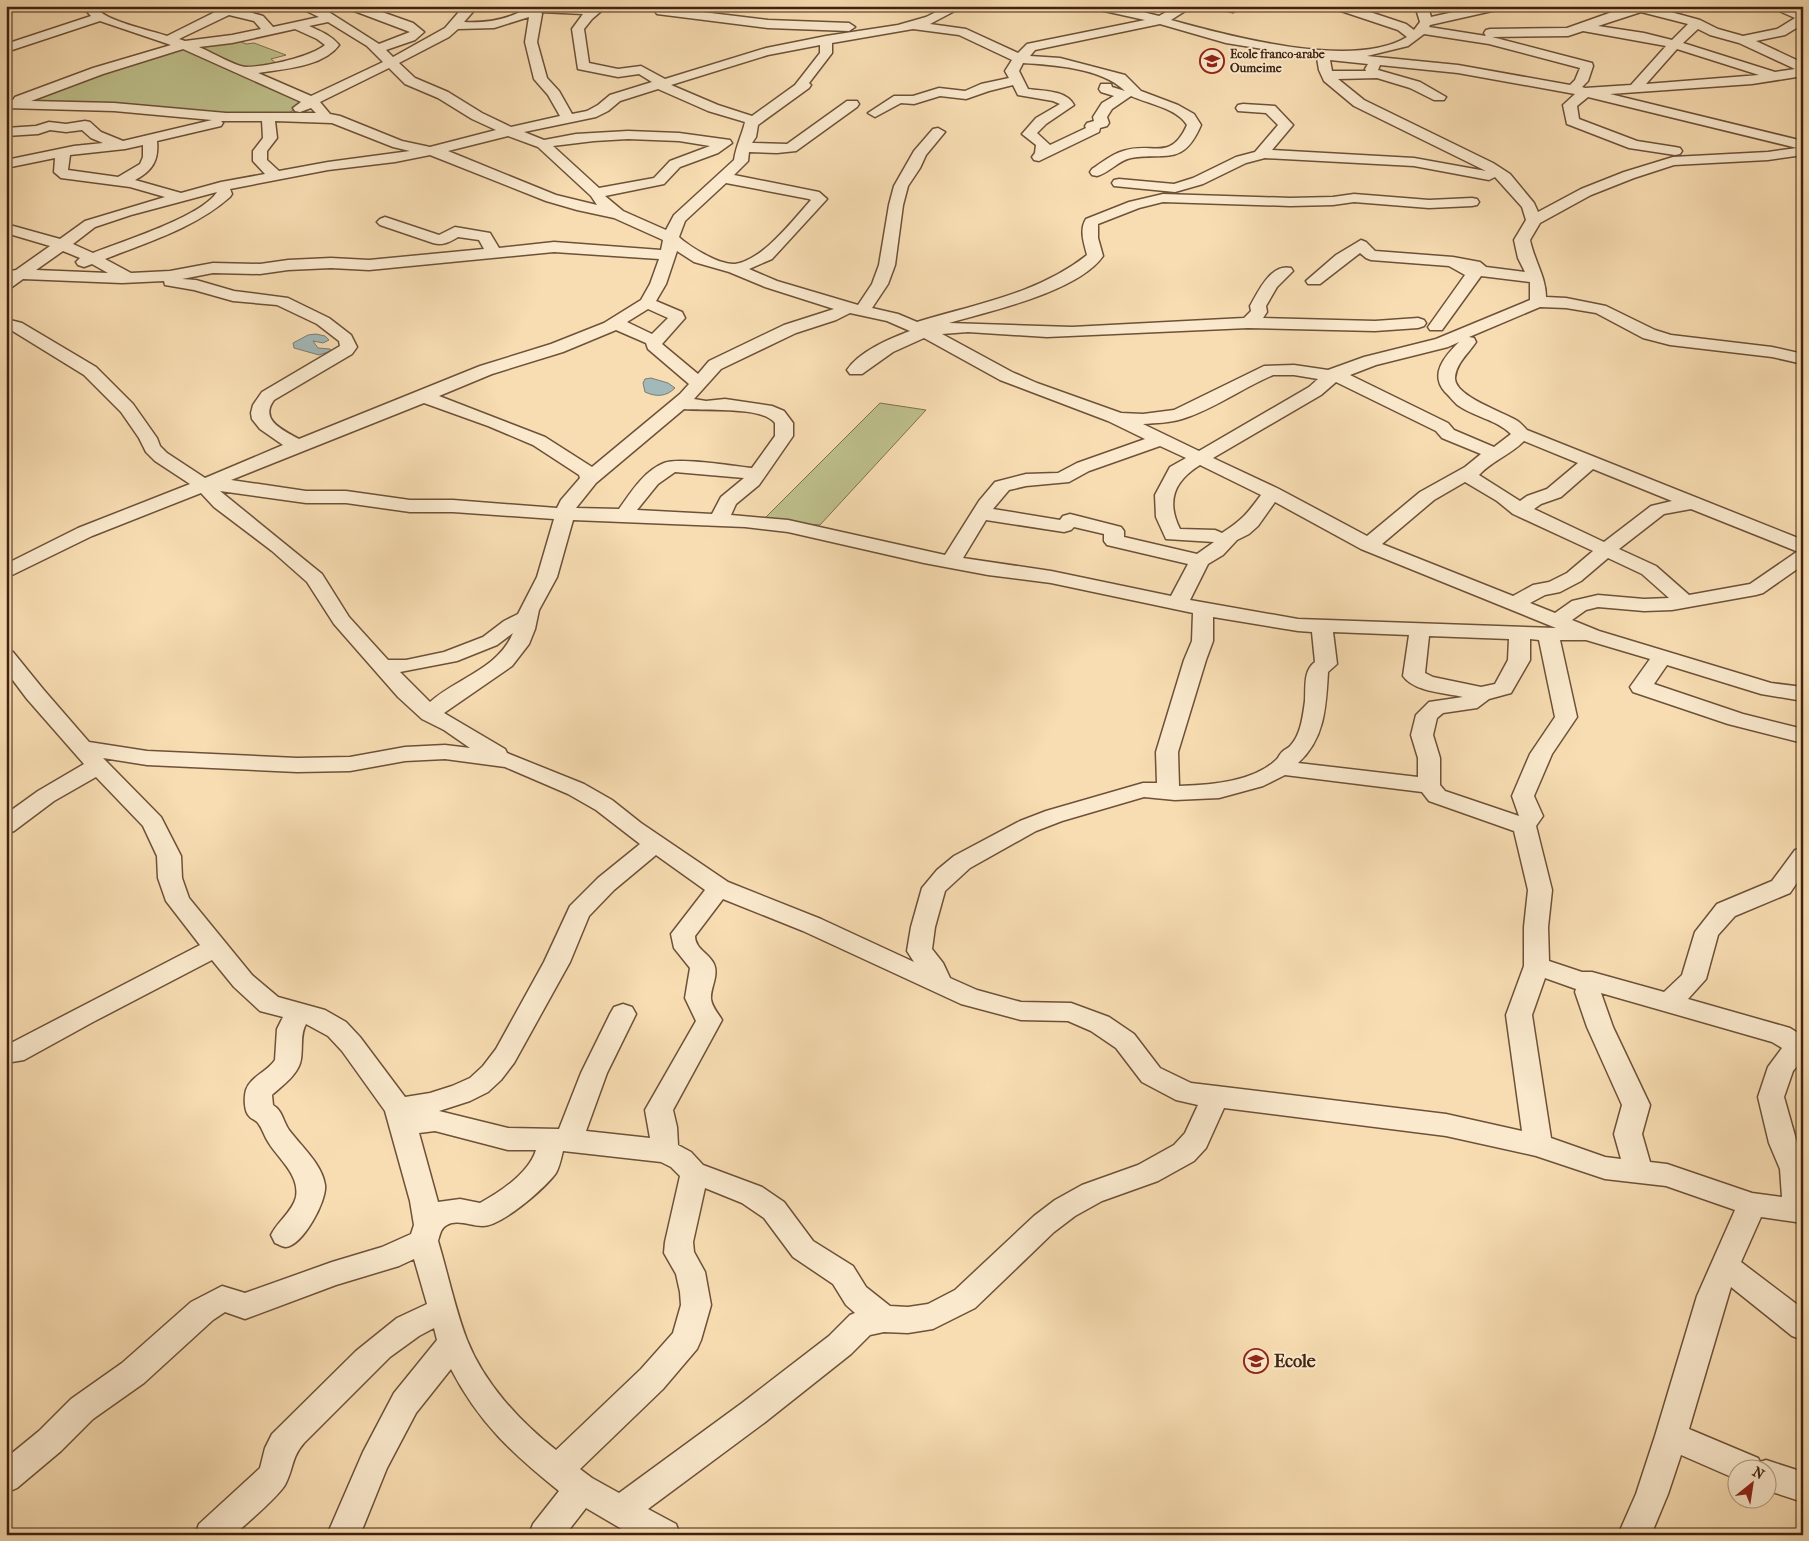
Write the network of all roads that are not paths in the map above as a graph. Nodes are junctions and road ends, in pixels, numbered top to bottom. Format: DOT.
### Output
graph roads {
  1 [pos="88,6"];
  2 [pos="353,6"];
  3 [pos="472,6"];
  4 [pos="958,6"];
  5 [pos="1099,6"];
  6 [pos="1105,6"];
  7 [pos="1187,6"];
  8 [pos="1339,6"];
  9 [pos="1417,6"];
  10 [pos="1497,6"];
  11 [pos="1774,6"];
  12 [pos="310,7"];
  13 [pos="1637,7"];
  14 [pos="531,8"];
  15 [pos="598,8"];
  16 [pos="233,9"];
  17 [pos="661,11"];
  18 [pos="101,18"];
  19 [pos="330,18"];
  20 [pos="1803,18"];
  21 [pos="1159,21"];
  22 [pos="1696,24"];
  23 [pos="296,25"];
  24 [pos="456,25"];
  25 [pos="911,25"];
  26 [pos="1582,27"];
  27 [pos="1420,29"];
  28 [pos="268,32"];
  29 [pos="885,32"];
  30 [pos="1462,35"];
  31 [pos="169,40"];
  32 [pos="403,40"];
  33 [pos="826,40"];
  34 [pos="1743,40"];
  35 [pos="184,45"];
  36 [pos="1676,45"];
  37 [pos="425,46"];
  38 [pos="6,48"];
  39 [pos="378,49"];
  40 [pos="1323,55"];
  41 [pos="1020,59"];
  42 [pos="393,63"];
  43 [pos="1374,67"];
  44 [pos="1803,68"];
  45 [pos="244,71"];
  46 [pos="1803,72"];
  47 [pos="1108,74"];
  48 [pos="1328,75"];
  49 [pos="1778,76"];
  50 [pos="1016,80"];
  51 [pos="661,84"];
  52 [pos="1636,87"];
  53 [pos="1579,90"];
  54 [pos="1439,97"];
  55 [pos="312,102"];
  56 [pos="852,104"];
  57 [pos="8,105"];
  58 [pos="1243,108"];
  59 [pos="875,113"];
  60 [pos="236,117"];
  61 [pos="268,117"];
  62 [pos="287,117"];
  63 [pos="322,117"];
  64 [pos="1686,117"];
  65 [pos="569,119"];
  66 [pos="754,121"];
  67 [pos="509,131"];
  68 [pos="6,132"];
  69 [pos="938,132"];
  70 [pos="150,140"];
  71 [pos="725,143"];
  72 [pos="543,144"];
  73 [pos="122,146"];
  74 [pos="744,146"];
  75 [pos="1677,147"];
  76 [pos="431,150"];
  77 [pos="1801,151"];
  78 [pos="64,152"];
  79 [pos="1262,153"];
  80 [pos="6,157"];
  81 [pos="22,161"];
  82 [pos="6,164"];
  83 [pos="1098,172"];
  84 [pos="275,175"];
  85 [pos="724,178"];
  86 [pos="1507,179"];
  87 [pos="121,182"];
  88 [pos="1119,183"];
  89 [pos="221,186"];
  90 [pos="596,193"];
  91 [pos="180,197"];
  92 [pos="1472,202"];
  93 [pos="618,214"];
  94 [pos="1534,220"];
  95 [pos="385,222"];
  96 [pos="6,228"];
  97 [pos="671,238"];
  98 [pos="61,246"];
  99 [pos="493,252"];
  100 [pos="668,255"];
  101 [pos="93,259"];
  102 [pos="1454,263"];
  103 [pos="734,269"];
  104 [pos="1285,271"];
  105 [pos="58,275"];
  106 [pos="10,277"];
  107 [pos="128,278"];
  108 [pos="1536,278"];
  109 [pos="1314,281"];
  110 [pos="1538,302"];
  111 [pos="647,303"];
  112 [pos="855,309"];
  113 [pos="1249,322"];
  114 [pos="615,323"];
  115 [pos="1418,323"];
  116 [pos="6,324"];
  117 [pos="1436,327"];
  118 [pos="921,330"];
  119 [pos="654,341"];
  120 [pos="1468,342"];
  121 [pos="1803,359"];
  122 [pos="856,370"];
  123 [pos="1333,375"];
  124 [pos="698,383"];
  125 [pos="422,396"];
  126 [pos="680,403"];
  127 [pos="1114,417"];
  128 [pos="1521,434"];
  129 [pos="1160,439"];
  130 [pos="296,446"];
  131 [pos="1494,453"];
  132 [pos="1198,457"];
  133 [pos="1591,462"];
  134 [pos="757,474"];
  135 [pos="1466,475"];
  136 [pos="589,479"];
  137 [pos="204,485"];
  138 [pos="1272,494"];
  139 [pos="1692,503"];
  140 [pos="1520,510"];
  141 [pos="981,513"];
  142 [pos="564,514"];
  143 [pos="624,515"];
  144 [pos="719,520"];
  145 [pos="1215,536"];
  146 [pos="1368,545"];
  147 [pos="1803,547"];
  148 [pos="1606,549"];
  149 [pos="1803,556"];
  150 [pos="1200,561"];
  151 [pos="951,562"];
  152 [pos="6,572"];
  153 [pos="1684,601"];
  154 [pos="1515,603"];
  155 [pos="1178,604"];
  156 [pos="1203,610"];
  157 [pos="527,617"];
  158 [pos="1322,627"];
  159 [pos="1420,628"];
  160 [pos="1553,628"];
  161 [pos="1520,634"];
  162 [pos="6,656"];
  163 [pos="1663,656"];
  164 [pos="382,666"];
  165 [pos="1481,694"];
  166 [pos="1803,694"];
  167 [pos="430,714"];
  168 [pos="1803,736"];
  169 [pos="91,757"];
  170 [pos="510,760"];
  171 [pos="1283,768"];
  172 [pos="1429,786"];
  173 [pos="1170,791"];
  174 [pos="6,826"];
  175 [pos="1524,826"];
  176 [pos="656,843"];
  177 [pos="1803,856"];
  178 [pos="719,888"];
  179 [pos="215,948"];
  180 [pos="1537,966"];
  181 [pos="1592,980"];
  182 [pos="939,984"];
  183 [pos="1669,1003"];
  184 [pos="298,1013"];
  185 [pos="622,1014"];
  186 [pos="6,1054"];
  187 [pos="1216,1096"];
  188 [pos="401,1117"];
  189 [pos="561,1140"];
  190 [pos="1538,1144"];
  191 [pos="664,1151"];
  192 [pos="1639,1172"];
  193 [pos="694,1174"];
  194 [pos="1752,1204"];
  195 [pos="1803,1210"];
  196 [pos="426,1233"];
  197 [pos="285,1235"];
  198 [pos="1724,1265"];
  199 [pos="444,1310"];
  200 [pos="884,1319"];
  201 [pos="1803,1327"];
  202 [pos="453,1343"];
  203 [pos="1671,1436"];
  204 [pos="1726,1459"];
  205 [pos="6,1478"];
  206 [pos="1776,1478"];
  207 [pos="569,1480"];
  208 [pos="1803,1487"];
  209 [pos="620,1511"];
  210 [pos="212,1535"];
  211 [pos="342,1535"];
  212 [pos="545,1535"];
  213 [pos="664,1535"];
  214 [pos="1634,1535"];
  1 -- 18 [label="street"];
  2 -- 32 [label="street"];
  3 -- 24 [label="street"];
  4 -- 25 [label="street"];
  5 -- 6 [label="street"];
  6 -- 21 [label="street"];
  7 -- 21 [label="street"];
  8 -- 27 [label="street"];
  9 -- 27 [label="street"];
  10 -- 27 [label="street"];
  11 -- 20 [label="street"];
  12 -- 19 [label="street"];
  13 -- 22 [label="street"];
  13 -- 26 [label="street"];
  14 -- 15 [label="street"];
  14 -- 24 [label="street"];
  14 -- 65 [label="street"];
  15 -- 51 [label="street"];
  16 -- 28 [label="street"];
  16 -- 31 [label="street"];
  17 -- 29 [label="street"];
  18 -- 31 [label="street"];
  18 -- 38 [label="street"];
  19 -- 23 [label="street"];
  19 -- 39 [label="street"];
  20 -- 34 [label="street"];
  21 -- 40 [label="street"];
  21 -- 41 [label="street"];
  22 -- 34 [label="street"];
  22 -- 36 [label="street"];
  23 -- 28 [label="street"];
  23 -- 45 [label="street"];
  24 -- 37 [label="street"];
  25 -- 29 [label="street"];
  25 -- 41 [label="street"];
  26 -- 30 [label="street"];
  26 -- 36 [label="street"];
  27 -- 30 [label="street"];
  27 -- 40 [label="street"];
  28 -- 35 [label="street"];
  29 -- 33 [label="street"];
  30 -- 53 [label="street"];
  31 -- 35 [label="street"];
  32 -- 37 [label="street"];
  32 -- 39 [label="street"];
  33 -- 51 [label="street"];
  33 -- 66 [label="street"];
  34 -- 44 [label="street"];
  35 -- 45 [label="street"];
  35 -- 57 [label="street"];
  36 -- 49 [label="street"];
  36 -- 52 [label="street"];
  37 -- 42 [label="street"];
  39 -- 42 [label="street"];
  40 -- 43 [label="street"];
  40 -- 48 [label="street"];
  41 -- 47 [label="street"];
  41 -- 50 [label="street"];
  42 -- 55 [label="street"];
  42 -- 67 [label="street"];
  43 -- 48 [label="street"];
  43 -- 53 [label="street"];
  43 -- 54 [label="street"];
  45 -- 55 [label="street"];
  46 -- 49 [label="street"];
  47 -- 50 [label="street"];
  47 -- 83 [label="street"];
  48 -- 86 [label="street"];
  49 -- 52 [label="street"];
  50 -- 59 [label="street"];
  51 -- 65 [label="street"];
  51 -- 66 [label="street"];
  52 -- 53 [label="street"];
  53 -- 64 [label="street"];
  53 -- 75 [label="street"];
  55 -- 62 [label="street"];
  55 -- 63 [label="street"];
  56 -- 74 [label="street"];
  57 -- 60 [label="street"];
  58 -- 79 [label="street"];
  60 -- 61 [label="street"];
  60 -- 70 [label="street"];
  61 -- 62 [label="street"];
  61 -- 84 [label="street"];
  62 -- 63 [label="street"];
  63 -- 76 [label="street"];
  64 -- 75 [label="street"];
  64 -- 77 [label="street"];
  65 -- 67 [label="street"];
  66 -- 74 [label="street"];
  67 -- 72 [label="street"];
  67 -- 76 [label="street"];
  68 -- 73 [label="street"];
  69 -- 112 [label="street"];
  70 -- 73 [label="street"];
  70 -- 87 [label="street"];
  71 -- 72 [label="street"];
  71 -- 74 [label="street"];
  71 -- 90 [label="street"];
  72 -- 90 [label="street"];
  73 -- 78 [label="street"];
  74 -- 85 [label="street"];
  75 -- 77 [label="street"];
  75 -- 94 [label="street"];
  76 -- 84 [label="street"];
  76 -- 93 [label="street"];
  78 -- 81 [label="street"];
  78 -- 87 [label="street"];
  79 -- 86 [label="street"];
  79 -- 88 [label="street"];
  80 -- 81 [label="street"];
  81 -- 82 [label="street"];
  84 -- 89 [label="street"];
  85 -- 97 [label="street"];
  85 -- 103 [label="street"];
  86 -- 94 [label="street"];
  87 -- 91 [label="street"];
  89 -- 91 [label="street"];
  89 -- 101 [label="street"];
  90 -- 93 [label="street"];
  91 -- 98 [label="street"];
  92 -- 118 [label="street"];
  93 -- 97 [label="street"];
  94 -- 108 [label="street"];
  95 -- 99 [label="street"];
  96 -- 98 [label="street"];
  97 -- 100 [label="street"];
  97 -- 103 [label="street"];
  98 -- 101 [label="street"];
  98 -- 106 [label="street"];
  99 -- 100 [label="street"];
  99 -- 107 [label="street"];
  100 -- 111 [label="street"];
  101 -- 105 [label="street"];
  101 -- 107 [label="street"];
  102 -- 108 [label="street"];
  102 -- 109 [label="street"];
  102 -- 117 [label="street"];
  103 -- 112 [label="street"];
  104 -- 113 [label="street"];
  105 -- 106 [label="street"];
  105 -- 107 [label="street"];
  107 -- 130 [label="street"];
  108 -- 110 [label="street"];
  110 -- 121 [label="street"];
  110 -- 123 [label="street"];
  111 -- 114 [label="street"];
  111 -- 119 [label="street"];
  112 -- 118 [label="street"];
  112 -- 124 [label="street"];
  113 -- 115 [label="street"];
  113 -- 118 [label="street"];
  114 -- 119 [label="street"];
  114 -- 125 [label="street"];
  116 -- 137 [label="street"];
  118 -- 122 [label="street"];
  118 -- 127 [label="street"];
  119 -- 124 [label="street"];
  120 -- 128 [label="street"];
  123 -- 127 [label="street"];
  123 -- 131 [label="street"];
  123 -- 132 [label="street"];
  124 -- 126 [label="street"];
  125 -- 130 [label="street"];
  125 -- 136 [label="street"];
  126 -- 134 [label="street"];
  126 -- 136 [label="street"];
  127 -- 129 [label="street"];
  128 -- 131 [label="street"];
  128 -- 133 [label="street"];
  129 -- 132 [label="street"];
  129 -- 141 [label="street"];
  130 -- 137 [label="street"];
  131 -- 135 [label="street"];
  132 -- 138 [label="street"];
  132 -- 145 [label="street"];
  133 -- 139 [label="street"];
  133 -- 140 [label="street"];
  134 -- 143 [label="street"];
  134 -- 144 [label="street"];
  135 -- 140 [label="street"];
  135 -- 146 [label="street"];
  136 -- 142 [label="street"];
  137 -- 142 [label="street"];
  137 -- 152 [label="street"];
  137 -- 164 [label="street"];
  138 -- 146 [label="street"];
  138 -- 150 [label="street"];
  139 -- 147 [label="street"];
  139 -- 148 [label="street"];
  140 -- 148 [label="street"];
  141 -- 150 [label="street"];
  141 -- 151 [label="street"];
  142 -- 143 [label="street"];
  142 -- 157 [label="street"];
  143 -- 144 [label="street"];
  144 -- 151 [label="street"];
  146 -- 154 [label="street"];
  148 -- 153 [label="street"];
  148 -- 154 [label="street"];
  149 -- 153 [label="street"];
  150 -- 155 [label="street"];
  151 -- 155 [label="street"];
  153 -- 160 [label="street"];
  154 -- 160 [label="street"];
  155 -- 156 [label="street"];
  156 -- 158 [label="street"];
  156 -- 173 [label="street"];
  157 -- 164 [label="street"];
  157 -- 167 [label="street"];
  158 -- 159 [label="street"];
  158 -- 171 [label="street"];
  159 -- 161 [label="street"];
  159 -- 165 [label="street"];
  160 -- 161 [label="street"];
  160 -- 163 [label="street"];
  160 -- 175 [label="street"];
  161 -- 165 [label="street"];
  162 -- 169 [label="street"];
  163 -- 166 [label="street"];
  163 -- 168 [label="street"];
  164 -- 167 [label="street"];
  165 -- 172 [label="street"];
  167 -- 170 [label="street"];
  169 -- 170 [label="street"];
  169 -- 174 [label="street"];
  169 -- 179 [label="street"];
  170 -- 176 [label="street"];
  171 -- 172 [label="street"];
  171 -- 173 [label="street"];
  172 -- 175 [label="street"];
  173 -- 182 [label="street"];
  175 -- 180 [label="street"];
  176 -- 178 [label="street"];
  176 -- 188 [label="street"];
  177 -- 183 [label="street"];
  178 -- 182 [label="street"];
  178 -- 191 [label="street"];
  179 -- 184 [label="street"];
  179 -- 186 [label="street"];
  180 -- 181 [label="street"];
  180 -- 190 [label="street"];
  181 -- 183 [label="street"];
  181 -- 192 [label="street"];
  182 -- 187 [label="street"];
  183 -- 195 [label="street"];
  184 -- 188 [label="street"];
  184 -- 197 [label="street"];
  185 -- 189 [label="street"];
  187 -- 190 [label="street"];
  187 -- 200 [label="street"];
  188 -- 189 [label="street"];
  188 -- 196 [label="street"];
  189 -- 191 [label="street"];
  189 -- 196 [label="street"];
  190 -- 192 [label="street"];
  191 -- 193 [label="street"];
  192 -- 194 [label="street"];
  193 -- 200 [label="street"];
  193 -- 207 [label="street"];
  194 -- 195 [label="street"];
  194 -- 198 [label="street"];
  196 -- 199 [label="street"];
  196 -- 205 [label="street"];
  198 -- 201 [label="street"];
  198 -- 203 [label="street"];
  199 -- 202 [label="street"];
  199 -- 210 [label="street"];
  200 -- 209 [label="street"];
  202 -- 207 [label="street"];
  202 -- 211 [label="street"];
  203 -- 204 [label="street"];
  203 -- 214 [label="street"];
  206 -- 208 [label="street"];
  207 -- 209 [label="street"];
  207 -- 212 [label="street"];
  209 -- 213 [label="street"];
}
